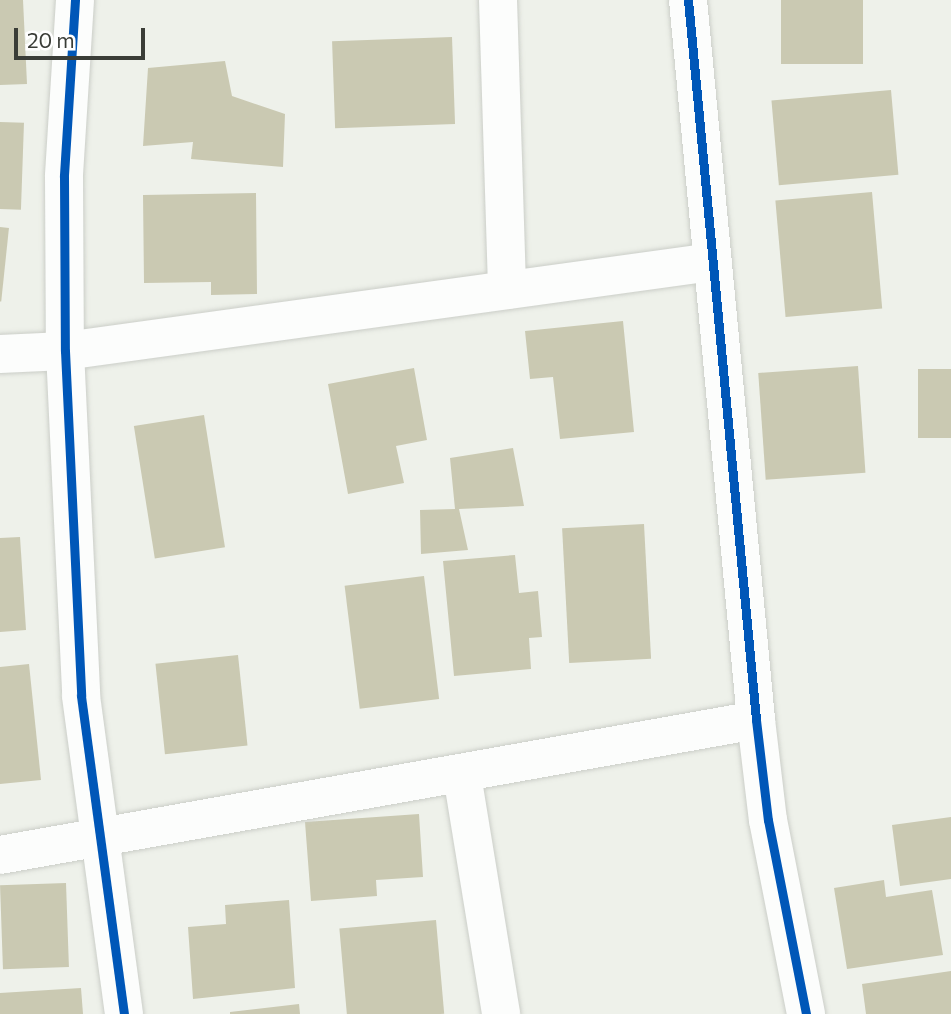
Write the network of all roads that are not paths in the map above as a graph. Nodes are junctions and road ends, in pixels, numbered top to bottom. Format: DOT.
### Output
graph roads {
  1 [pos="75,0"];
  2 [pos="498,0"];
  3 [pos="688,0"];
  4 [pos="712,262"];
  5 [pos="506,290"];
  6 [pos="65,351"];
  7 [pos="0,354"];
  8 [pos="756,720"];
  9 [pos="462,775"];
  10 [pos="98,841"];
  11 [pos="0,855"];
  12 [pos="124,1014"];
  13 [pos="500,1014"];
  14 [pos="806,1014"];
  1 -- 6 [label="street"];
  2 -- 5 [label="street"];
  3 -- 4 [label="street"];
  4 -- 5 [label="street"];
  4 -- 8 [label="street"];
  5 -- 6 [label="street"];
  6 -- 7 [label="street"];
  6 -- 10 [label="street"];
  8 -- 9 [label="street"];
  8 -- 14 [label="street"];
  9 -- 10 [label="street"];
  9 -- 13 [label="street"];
  10 -- 11 [label="street"];
  10 -- 12 [label="street"];
}
